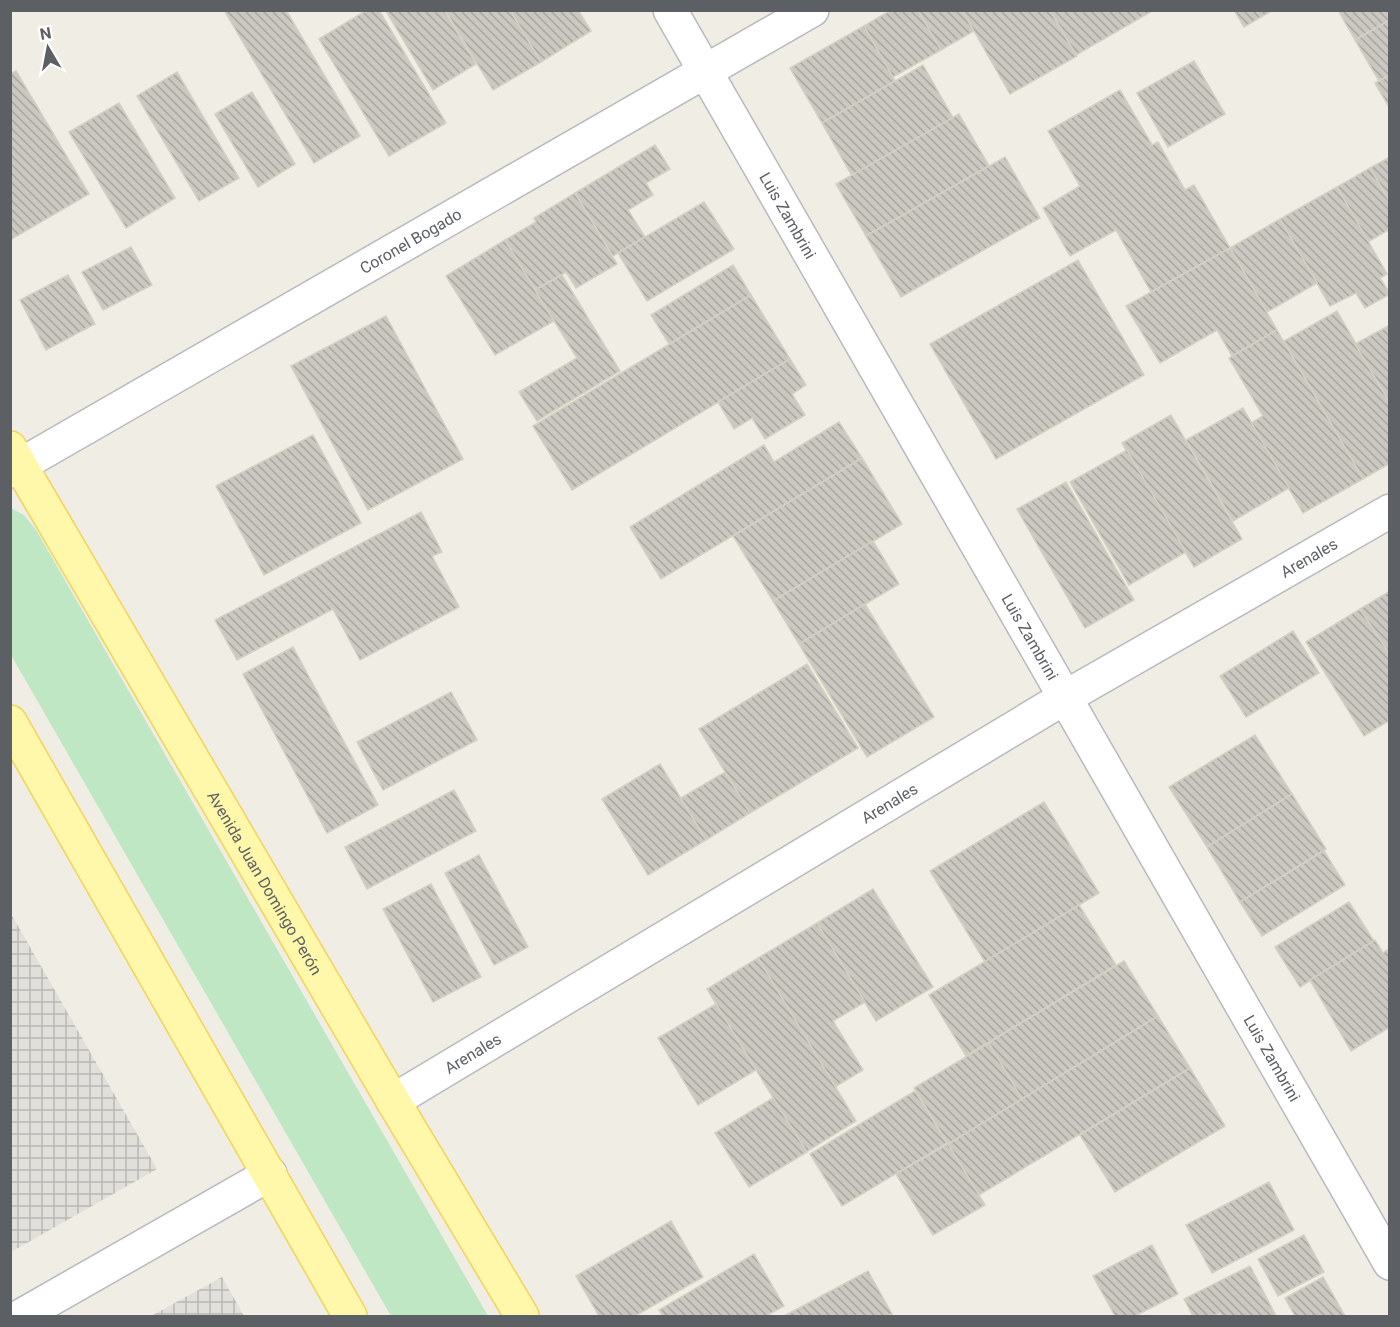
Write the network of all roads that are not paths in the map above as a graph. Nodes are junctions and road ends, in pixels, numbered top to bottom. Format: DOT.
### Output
graph roads {
  1 [pos="670,10"];
  2 [pos="812,10"];
  3 [pos="705,72"];
  4 [pos="14,462"];
  5 [pos="1389,512"];
  6 [pos="1064,698"];
  7 [pos="10,722"];
  8 [pos="393,1101"];
  9 [pos="270,1174"];
  10 [pos="1389,1263"];
  11 [pos="21,1317"];
  12 [pos="350,1317"];
  13 [pos="522,1317"];
  1 -- 3 [label="street, Luis Zambrini"];
  2 -- 3 [label="street, Coronel Bogado"];
  3 -- 4 [label="street, Coronel Bogado"];
  3 -- 6 [label="street, Luis Zambrini"];
  4 -- 8 [label="main road, Avenida Juan Domingo Perón"];
  5 -- 6 [label="street, Arenales"];
  6 -- 8 [label="street, Arenales"];
  6 -- 10 [label="street, Luis Zambrini"];
  7 -- 9 [label="main road"];
  8 -- 13 [label="main road, Avenida Juan Domingo Perón"];
  9 -- 11 [label="street"];
  9 -- 12 [label="main road"];
}
